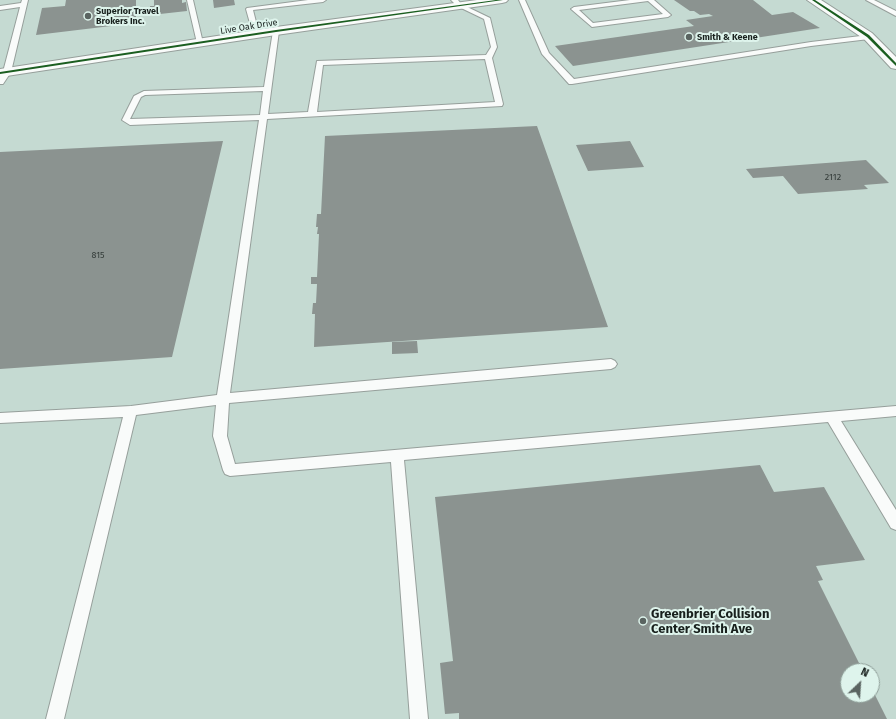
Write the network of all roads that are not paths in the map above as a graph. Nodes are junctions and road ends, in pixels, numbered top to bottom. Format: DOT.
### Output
graph roads {
  1 [pos="190,0"];
  2 [pos="323,0"];
  3 [pos="502,0"];
  4 [pos="522,0"];
  5 [pos="644,0"];
  6 [pos="650,0"];
  7 [pos="813,0"];
  8 [pos="869,0"];
  9 [pos="25,2"];
  10 [pos="456,3"];
  11 [pos="0,8"];
  12 [pos="896,14"];
  13 [pos="276,31"];
  14 [pos="256,34"];
  15 [pos="869,37"];
  16 [pos="200,43"];
  17 [pos="488,57"];
  18 [pos="896,65"];
  19 [pos="2,76"];
  20 [pos="268,89"];
  21 [pos="312,115"];
  22 [pos="264,118"];
  23 [pos="611,364"];
  24 [pos="223,399"];
  25 [pos="896,410"];
  26 [pos="131,411"];
  27 [pos="830,416"];
  28 [pos="0,418"];
  29 [pos="397,455"];
  30 [pos="896,523"];
  31 [pos="55,719"];
  32 [pos="419,719"];
  1 -- 16 [label="lane"];
  2 -- 14 [label="lane"];
  3 -- 10 [label="street, Live Oak Drive"];
  4 -- 15 [label="lane"];
  5 -- 6 [label="lane"];
  7 -- 15 [label="street"];
  8 -- 12 [label="lane"];
  9 -- 11 [label="lane"];
  9 -- 19 [label="lane"];
  10 -- 13 [label="street, Live Oak Drive"];
  10 -- 17 [label="lane"];
  13 -- 14 [label="street, Live Oak Drive"];
  13 -- 20 [label="lane"];
  14 -- 16 [label="street, Live Oak Drive"];
  15 -- 18 [label="street"];
  16 -- 19 [label="street, Live Oak Drive"];
  17 -- 21 [label="lane"];
  17 -- 21 [label="lane"];
  20 -- 22 [label="lane"];
  20 -- 22 [label="lane"];
  21 -- 22 [label="lane"];
  22 -- 24 [label="lane"];
  23 -- 24 [label="lane"];
  24 -- 26 [label="lane"];
  24 -- 29 [label="lane"];
  25 -- 27 [label="lane"];
  26 -- 28 [label="lane"];
  26 -- 31 [label="lane"];
  27 -- 29 [label="lane"];
  27 -- 30 [label="lane"];
  29 -- 32 [label="lane"];
}
